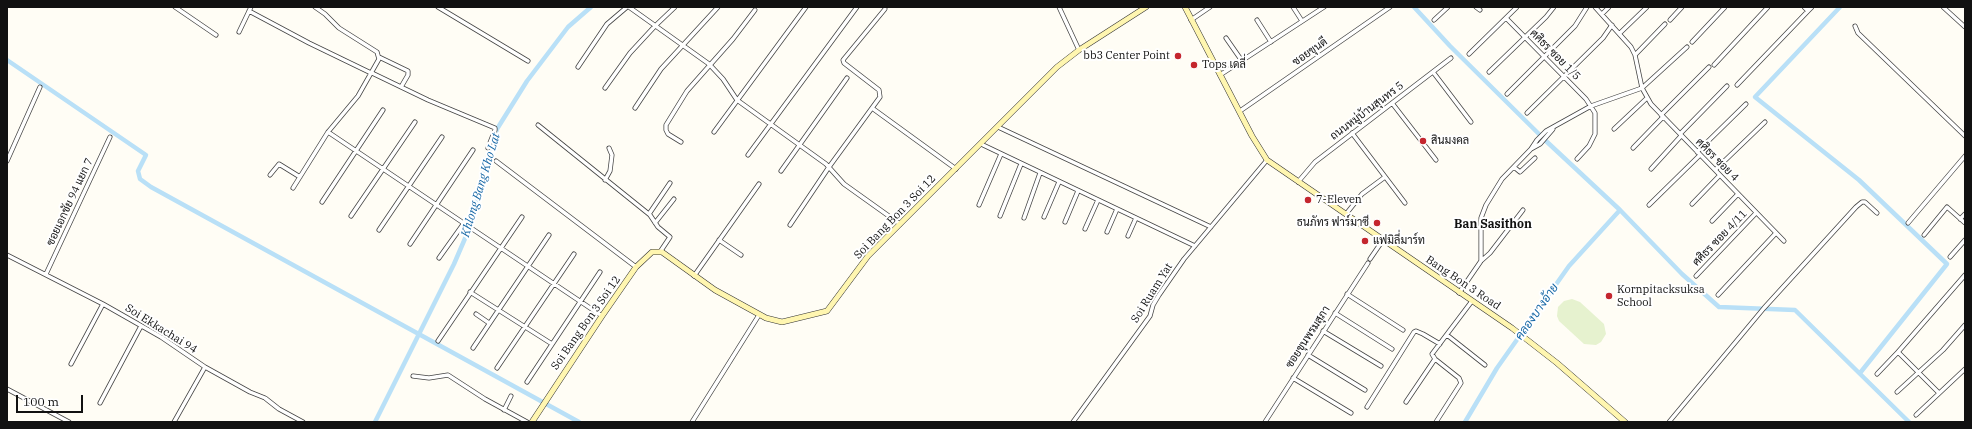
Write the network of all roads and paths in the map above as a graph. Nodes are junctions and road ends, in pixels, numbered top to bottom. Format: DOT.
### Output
graph roads {
  1 [pos="175,7"];
  2 [pos="251,7"];
  3 [pos="315,7"];
  4 [pos="438,7"];
  5 [pos="675,7"];
  6 [pos="718,7"];
  7 [pos="806,7"];
  8 [pos="857,7"];
  9 [pos="1059,7"];
  10 [pos="1146,7"];
  11 [pos="1185,7"];
  12 [pos="1210,7"];
  13 [pos="1293,7"];
  14 [pos="1324,7"];
  15 [pos="1390,7"];
  16 [pos="1448,7"];
  17 [pos="1517,7"];
  18 [pos="1554,7"];
  19 [pos="1587,7"];
  20 [pos="1595,7"];
  21 [pos="1609,7"];
  22 [pos="1647,7"];
  23 [pos="1682,7"];
  24 [pos="1725,7"];
  25 [pos="1768,7"];
  26 [pos="1804,7"];
  27 [pos="1812,7"];
  28 [pos="1943,7"];
  29 [pos="625,8"];
  30 [pos="885,9"];
  31 [pos="755,10"];
  32 [pos="1808,11"];
  33 [pos="249,12"];
  34 [pos="1602,14"];
  35 [pos="1506,18"];
  36 [pos="1191,20"];
  37 [pos="1257,20"];
  38 [pos="1434,20"];
  39 [pos="1670,20"];
  40 [pos="1302,21"];
  41 [pos="1665,24"];
  42 [pos="1612,25"];
  43 [pos="655,26"];
  44 [pos="1855,26"];
  45 [pos="1965,27"];
  46 [pos="238,32"];
  47 [pos="1620,34"];
  48 [pos="216,36"];
  49 [pos="1226,38"];
  50 [pos="1525,38"];
  51 [pos="1271,42"];
  52 [pos="1692,42"];
  53 [pos="682,45"];
  54 [pos="1687,47"];
  55 [pos="1079,50"];
  56 [pos="1469,54"];
  57 [pos="1635,55"];
  58 [pos="379,57"];
  59 [pos="1544,57"];
  60 [pos="1451,58"];
  61 [pos="1242,60"];
  62 [pos="528,61"];
  63 [pos="709,64"];
  64 [pos="1714,64"];
  65 [pos="1709,66"];
  66 [pos="578,67"];
  67 [pos="1433,72"];
  68 [pos="1489,72"];
  69 [pos="372,73"];
  70 [pos="1220,75"];
  71 [pos="1564,76"];
  72 [pos="848,78"];
  73 [pos="1727,86"];
  74 [pos="1737,86"];
  75 [pos="40,87"];
  76 [pos="401,88"];
  77 [pos="605,88"];
  78 [pos="1642,88"];
  79 [pos="1507,94"];
  80 [pos="1647,98"];
  81 [pos="737,100"];
  82 [pos="1392,103"];
  83 [pos="1746,104"];
  84 [pos="1591,106"];
  85 [pos="635,108"];
  86 [pos="872,108"];
  87 [pos="383,110"];
  88 [pos="1240,111"];
  89 [pos="1527,112"];
  90 [pos="1662,116"];
  91 [pos="415,122"];
  92 [pos="1471,122"];
  93 [pos="1765,122"];
  94 [pos="771,124"];
  95 [pos="538,125"];
  96 [pos="998,127"];
  97 [pos="1554,128"];
  98 [pos="1614,129"];
  99 [pos="328,132"];
  100 [pos="714,132"];
  101 [pos="1352,133"];
  102 [pos="1680,135"];
  103 [pos="1965,136"];
  104 [pos="110,137"];
  105 [pos="442,137"];
  106 [pos="681,142"];
  107 [pos="981,144"];
  108 [pos="800,145"];
  109 [pos="488,148"];
  110 [pos="610,148"];
  111 [pos="1633,148"];
  112 [pos="1531,149"];
  113 [pos="355,150"];
  114 [pos="473,150"];
  115 [pos="1001,154"];
  116 [pos="1699,154"];
  117 [pos="748,155"];
  118 [pos="1965,156"];
  119 [pos="1535,158"];
  120 [pos="1577,159"];
  121 [pos="1267,160"];
  122 [pos="1436,160"];
  123 [pos="7,161"];
  124 [pos="496,161"];
  125 [pos="1021,164"];
  126 [pos="829,167"];
  127 [pos="1514,167"];
  128 [pos="1651,168"];
  129 [pos="383,169"];
  130 [pos="956,169"];
  131 [pos="1715,170"];
  132 [pos="782,171"];
  133 [pos="1040,173"];
  134 [pos="270,175"];
  135 [pos="1720,175"];
  136 [pos="300,177"];
  137 [pos="1385,177"];
  138 [pos="605,180"];
  139 [pos="1059,182"];
  140 [pos="1298,182"];
  141 [pos="670,183"];
  142 [pos="760,184"];
  143 [pos="409,186"];
  144 [pos="293,188"];
  145 [pos="1078,191"];
  146 [pos="1738,194"];
  147 [pos="674,199"];
  148 [pos="1098,200"];
  149 [pos="322,202"];
  150 [pos="1405,203"];
  151 [pos="436,204"];
  152 [pos="1692,204"];
  153 [pos="979,205"];
  154 [pos="1649,205"];
  155 [pos="1117,209"];
  156 [pos="1523,210"];
  157 [pos="1756,212"];
  158 [pos="1878,212"];
  159 [pos="649,214"];
  160 [pos="1346,214"];
  161 [pos="1965,214"];
  162 [pos="351,216"];
  163 [pos="1000,216"];
  164 [pos="522,217"];
  165 [pos="1044,217"];
  166 [pos="1024,218"];
  167 [pos="1136,218"];
  168 [pos="1960,219"];
  169 [pos="1712,221"];
  170 [pos="1065,222"];
  171 [pos="655,223"];
  172 [pos="1908,223"];
  173 [pos="1965,223"];
  174 [pos="466,224"];
  175 [pos="790,224"];
  176 [pos="900,224"];
  177 [pos="1211,227"];
  178 [pos="1085,229"];
  179 [pos="379,230"];
  180 [pos="1107,232"];
  181 [pos="1776,233"];
  182 [pos="549,234"];
  183 [pos="1924,235"];
  184 [pos="1128,236"];
  185 [pos="719,240"];
  186 [pos="1383,240"];
  187 [pos="1965,240"];
  188 [pos="1784,241"];
  189 [pos="410,244"];
  190 [pos="1195,246"];
  191 [pos="500,247"];
  192 [pos="660,252"];
  193 [pos="574,254"];
  194 [pos="741,254"];
  195 [pos="7,255"];
  196 [pos="1950,257"];
  197 [pos="439,258"];
  198 [pos="1480,261"];
  199 [pos="527,265"];
  200 [pos="636,268"];
  201 [pos="600,272"];
  202 [pos="46,274"];
  203 [pos="1965,275"];
  204 [pos="694,276"];
  205 [pos="1696,276"];
  206 [pos="554,283"];
  207 [pos="470,292"];
  208 [pos="1459,293"];
  209 [pos="1347,294"];
  210 [pos="1718,295"];
  211 [pos="580,301"];
  212 [pos="1472,301"];
  213 [pos="103,304"];
  214 [pos="498,310"];
  215 [pos="1335,313"];
  216 [pos="476,314"];
  217 [pos="759,315"];
  218 [pos="602,316"];
  219 [pos="489,323"];
  220 [pos="1965,325"];
  221 [pos="141,326"];
  222 [pos="524,327"];
  223 [pos="1403,330"];
  224 [pos="1323,331"];
  225 [pos="1447,335"];
  226 [pos="438,341"];
  227 [pos="552,344"];
  228 [pos="1440,344"];
  229 [pos="473,348"];
  230 [pos="1392,349"];
  231 [pos="1898,352"];
  232 [pos="1308,355"];
  233 [pos="1435,359"];
  234 [pos="71,364"];
  235 [pos="1485,365"];
  236 [pos="1381,366"];
  237 [pos="205,367"];
  238 [pos="497,368"];
  239 [pos="1965,369"];
  240 [pos="1918,373"];
  241 [pos="1877,374"];
  242 [pos="413,376"];
  243 [pos="1293,378"];
  244 [pos="527,382"];
  245 [pos="7,389"];
  246 [pos="1365,390"];
  247 [pos="1897,392"];
  248 [pos="1939,393"];
  249 [pos="511,396"];
  250 [pos="1406,402"];
  251 [pos="100,403"];
  252 [pos="1367,407"];
  253 [pos="504,410"];
  254 [pos="1351,412"];
  255 [pos="1916,415"];
  256 [pos="69,422"];
  257 [pos="174,422"];
  258 [pos="302,422"];
  259 [pos="527,422"];
  260 [pos="532,422"];
  261 [pos="692,422"];
  262 [pos="1074,422"];
  263 [pos="1265,422"];
  264 [pos="1436,422"];
  265 [pos="1625,422"];
  266 [pos="1669,422"];
  1 -- 48 [label="street"];
  2 -- 33 [label="street"];
  3 -- 58 [label="street"];
  4 -- 62 [label="street"];
  5 -- 43 [label="street"];
  6 -- 53 [label="street"];
  7 -- 81 [label="street"];
  8 -- 94 [label="street"];
  9 -- 55 [label="street"];
  10 -- 55 [label="street, Soi Bang Bon 3 Soi 12"];
  11 -- 36 [label="street, Bang Bon 3 Road"];
  12 -- 36 [label="street"];
  13 -- 40 [label="street"];
  14 -- 40 [label="street"];
  15 -- 88 [label="street, ซอยขุนดี"];
  16 -- 38 [label="street"];
  17 -- 35 [label="street"];
  18 -- 50 [label="street"];
  19 -- 59 [label="street"];
  20 -- 34 [label="street, ศศิธร ซอย 4"];
  21 -- 34 [label="street"];
  22 -- 47 [label="street"];
  23 -- 39 [label="street"];
  24 -- 52 [label="street"];
  25 -- 64 [label="street"];
  26 -- 32 [label="street"];
  27 -- 32 [label="street"];
  28 -- 45 [label="street"];
  29 -- 43 [label="street"];
  29 -- 66 [label="street"];
  30 -- 86 [label="street"];
  31 -- 63 [label="street"];
  32 -- 74 [label="street"];
  33 -- 46 [label="street"];
  33 -- 69 [label="street"];
  34 -- 42 [label="street, ศศิธร ซอย 4"];
  35 -- 50 [label="street, ศศิธร ซอย 1/5"];
  35 -- 56 [label="street"];
  36 -- 70 [label="street, Bang Bon 3 Road"];
  37 -- 51 [label="street"];
  40 -- 51 [label="street"];
  41 -- 57 [label="street"];
  42 -- 47 [label="street, ศศิธร ซอย 4"];
  42 -- 71 [label="street"];
  43 -- 53 [label="street"];
  43 -- 77 [label="street"];
  44 -- 103 [label="street"];
  47 -- 57 [label="street, ศศิธร ซอย 4"];
  49 -- 61 [label="street"];
  50 -- 59 [label="street, ศศิธร ซอย 1/5"];
  50 -- 68 [label="street"];
  51 -- 61 [label="street"];
  53 -- 63 [label="street"];
  53 -- 85 [label="street"];
  54 -- 78 [label="street"];
  55 -- 96 [label="street, Soi Bang Bon 3 Soi 12"];
  57 -- 78 [label="street, ศศิธร ซอย 4"];
  58 -- 69 [label="street"];
  58 -- 76 [label="street"];
  59 -- 71 [label="street, ศศิธร ซอย 1/5"];
  59 -- 79 [label="street"];
  60 -- 67 [label="street, ถนนหมู่บ้านสุนทร 5"];
  61 -- 70 [label="street"];
  63 -- 81 [label="street"];
  63 -- 106 [label="street"];
  65 -- 90 [label="street"];
  67 -- 82 [label="street, ถนนหมู่บ้านสุนทร 5"];
  67 -- 92 [label="street"];
  69 -- 76 [label="street"];
  69 -- 99 [label="street"];
  70 -- 88 [label="street, Bang Bon 3 Road"];
  71 -- 84 [label="street, ศศิธร ซอย 1/5"];
  71 -- 89 [label="street"];
  72 -- 108 [label="street"];
  73 -- 102 [label="street"];
  75 -- 123 [label="street"];
  76 -- 109 [label="street"];
  78 -- 80 [label="street, ศศิธร ซอย 4"];
  78 -- 84 [label="street"];
  80 -- 90 [label="street, ศศิธร ซอย 4"];
  80 -- 98 [label="street"];
  81 -- 94 [label="street"];
  81 -- 100 [label="street"];
  82 -- 101 [label="street, ถนนหมู่บ้านสุนทร 5"];
  82 -- 122 [label="street"];
  83 -- 116 [label="street"];
  84 -- 97 [label="street"];
  84 -- 120 [label="street"];
  86 -- 126 [label="street"];
  86 -- 130 [label="street"];
  87 -- 113 [label="street"];
  88 -- 121 [label="street, Bang Bon 3 Road"];
  90 -- 102 [label="street, ศศิธร ซอย 4"];
  90 -- 111 [label="street"];
  91 -- 129 [label="street"];
  93 -- 131 [label="street"];
  94 -- 108 [label="street"];
  94 -- 117 [label="street"];
  95 -- 138 [label="street"];
  96 -- 107 [label="street, Soi Bang Bon 3 Soi 12"];
  96 -- 177 [label="street"];
  97 -- 112 [label="street"];
  97 -- 112 [label="street"];
  99 -- 113 [label="street"];
  99 -- 136 [label="street"];
  101 -- 137 [label="street"];
  101 -- 140 [label="street, ถนนหมู่บ้านสุนทร 5"];
  102 -- 116 [label="street, ศศิธร ซอย 4"];
  102 -- 128 [label="street"];
  104 -- 202 [label="street, ซอยเอกชัย 94 แยก 7"];
  105 -- 143 [label="street"];
  107 -- 115 [label="street"];
  107 -- 130 [label="street, Soi Bang Bon 3 Soi 12"];
  108 -- 126 [label="street"];
  108 -- 132 [label="street"];
  110 -- 138 [label="street"];
  112 -- 127 [label="street"];
  113 -- 129 [label="street"];
  113 -- 149 [label="street"];
  114 -- 151 [label="street"];
  115 -- 125 [label="street"];
  115 -- 153 [label="street"];
  116 -- 131 [label="street, ศศิธร ซอย 4"];
  116 -- 154 [label="street"];
  118 -- 172 [label="street"];
  119 -- 127 [label="street"];
  121 -- 140 [label="street, Bang Bon 3 Road"];
  121 -- 177 [label="street, Soi Ruam Yat"];
  124 -- 200 [label="street"];
  125 -- 133 [label="street"];
  125 -- 163 [label="street"];
  126 -- 175 [label="street"];
  126 -- 176 [label="street"];
  127 -- 198 [label="street"];
  129 -- 143 [label="street"];
  129 -- 162 [label="street"];
  130 -- 176 [label="street, Soi Bang Bon 3 Soi 12"];
  131 -- 135 [label="street, ศศิธร ซอย 4"];
  133 -- 139 [label="street"];
  133 -- 166 [label="street"];
  134 -- 136 [label="street"];
  135 -- 146 [label="street, ศศิธร ซอย 4"];
  135 -- 152 [label="street"];
  136 -- 144 [label="street"];
  137 -- 150 [label="street"];
  137 -- 160 [label="street"];
  138 -- 159 [label="street"];
  139 -- 145 [label="street"];
  139 -- 165 [label="street"];
  140 -- 160 [label="street, Bang Bon 3 Road"];
  141 -- 159 [label="street"];
  142 -- 185 [label="street"];
  143 -- 151 [label="street"];
  143 -- 179 [label="street"];
  145 -- 148 [label="street"];
  145 -- 170 [label="street"];
  146 -- 157 [label="street, ศศิธร ซอย 4"];
  146 -- 169 [label="street"];
  147 -- 171 [label="street"];
  148 -- 155 [label="street"];
  148 -- 178 [label="street"];
  151 -- 174 [label="street"];
  151 -- 189 [label="street"];
  155 -- 167 [label="street"];
  155 -- 180 [label="street"];
  156 -- 198 [label="street"];
  157 -- 181 [label="street, ศศิธร ซอย 4"];
  157 -- 205 [label="street, ศศิธร ซอย 4/11"];
  158 -- 266 [label="street"];
  159 -- 171 [label="street"];
  160 -- 186 [label="street, Bang Bon 3 Road"];
  161 -- 168 [label="street"];
  164 -- 191 [label="street"];
  167 -- 184 [label="street"];
  167 -- 190 [label="street"];
  168 -- 173 [label="street"];
  168 -- 183 [label="street"];
  171 -- 192 [label="street"];
  174 -- 191 [label="street"];
  174 -- 197 [label="street"];
  176 -- 217 [label="street, Soi Bang Bon 3 Soi 12"];
  177 -- 190 [label="street, Soi Ruam Yat"];
  181 -- 188 [label="street, ศศิธร ซอย 4"];
  181 -- 210 [label="street"];
  182 -- 199 [label="street"];
  185 -- 194 [label="street"];
  185 -- 204 [label="street"];
  186 -- 208 [label="street, Bang Bon 3 Road"];
  186 -- 209 [label="street, ซอยขุนพรมสุภา"];
  187 -- 196 [label="street"];
  190 -- 262 [label="street, Soi Ruam Yat"];
  191 -- 199 [label="street"];
  191 -- 207 [label="street"];
  192 -- 200 [label="street, Soi Bang Bon 3 Soi 12"];
  192 -- 204 [label="street, Soi Bang Bon 3 Soi 12"];
  193 -- 206 [label="street"];
  195 -- 202 [label="street, Soi Ekkachai 94"];
  198 -- 208 [label="street"];
  199 -- 206 [label="street"];
  199 -- 214 [label="street"];
  200 -- 218 [label="street, Soi Bang Bon 3 Soi 12"];
  201 -- 211 [label="street"];
  202 -- 213 [label="street, Soi Ekkachai 94"];
  203 -- 231 [label="street"];
  204 -- 217 [label="street, Soi Bang Bon 3 Soi 12"];
  206 -- 211 [label="street"];
  206 -- 222 [label="street"];
  207 -- 214 [label="street"];
  207 -- 226 [label="street"];
  208 -- 212 [label="street, Bang Bon 3 Road"];
  209 -- 215 [label="street, ซอยขุนพรมสุภา"];
  209 -- 223 [label="street"];
  211 -- 218 [label="street"];
  211 -- 227 [label="street"];
  212 -- 225 [label="street"];
  212 -- 265 [label="street, Bang Bon 3 Road"];
  213 -- 221 [label="street, Soi Ekkachai 94"];
  213 -- 234 [label="street"];
  214 -- 219 [label="street"];
  214 -- 222 [label="street"];
  215 -- 224 [label="street, ซอยขุนพรมสุภา"];
  215 -- 230 [label="street"];
  216 -- 219 [label="street"];
  217 -- 261 [label="street"];
  218 -- 260 [label="street, Soi Bang Bon 3 Soi 12"];
  219 -- 229 [label="street"];
  220 -- 240 [label="street"];
  221 -- 237 [label="street, Soi Ekkachai 94"];
  221 -- 251 [label="street"];
  222 -- 227 [label="street"];
  222 -- 238 [label="street"];
  224 -- 232 [label="street, ซอยขุนพรมสุภา"];
  224 -- 236 [label="street"];
  225 -- 228 [label="street"];
  225 -- 235 [label="street"];
  227 -- 244 [label="street"];
  228 -- 233 [label="street"];
  228 -- 252 [label="street"];
  231 -- 240 [label="street"];
  231 -- 241 [label="street"];
  232 -- 243 [label="street, ซอยขุนพรมสุภา"];
  232 -- 246 [label="street"];
  233 -- 250 [label="street"];
  233 -- 264 [label="street"];
  237 -- 257 [label="street"];
  237 -- 258 [label="street, Soi Ekkachai 94"];
  239 -- 248 [label="street"];
  240 -- 247 [label="street"];
  240 -- 248 [label="street"];
  242 -- 253 [label="street"];
  243 -- 254 [label="street"];
  243 -- 263 [label="street, ซอยขุนพรมสุภา"];
  245 -- 256 [label="street"];
  248 -- 255 [label="street"];
  249 -- 253 [label="street"];
  253 -- 259 [label="street"];
}
